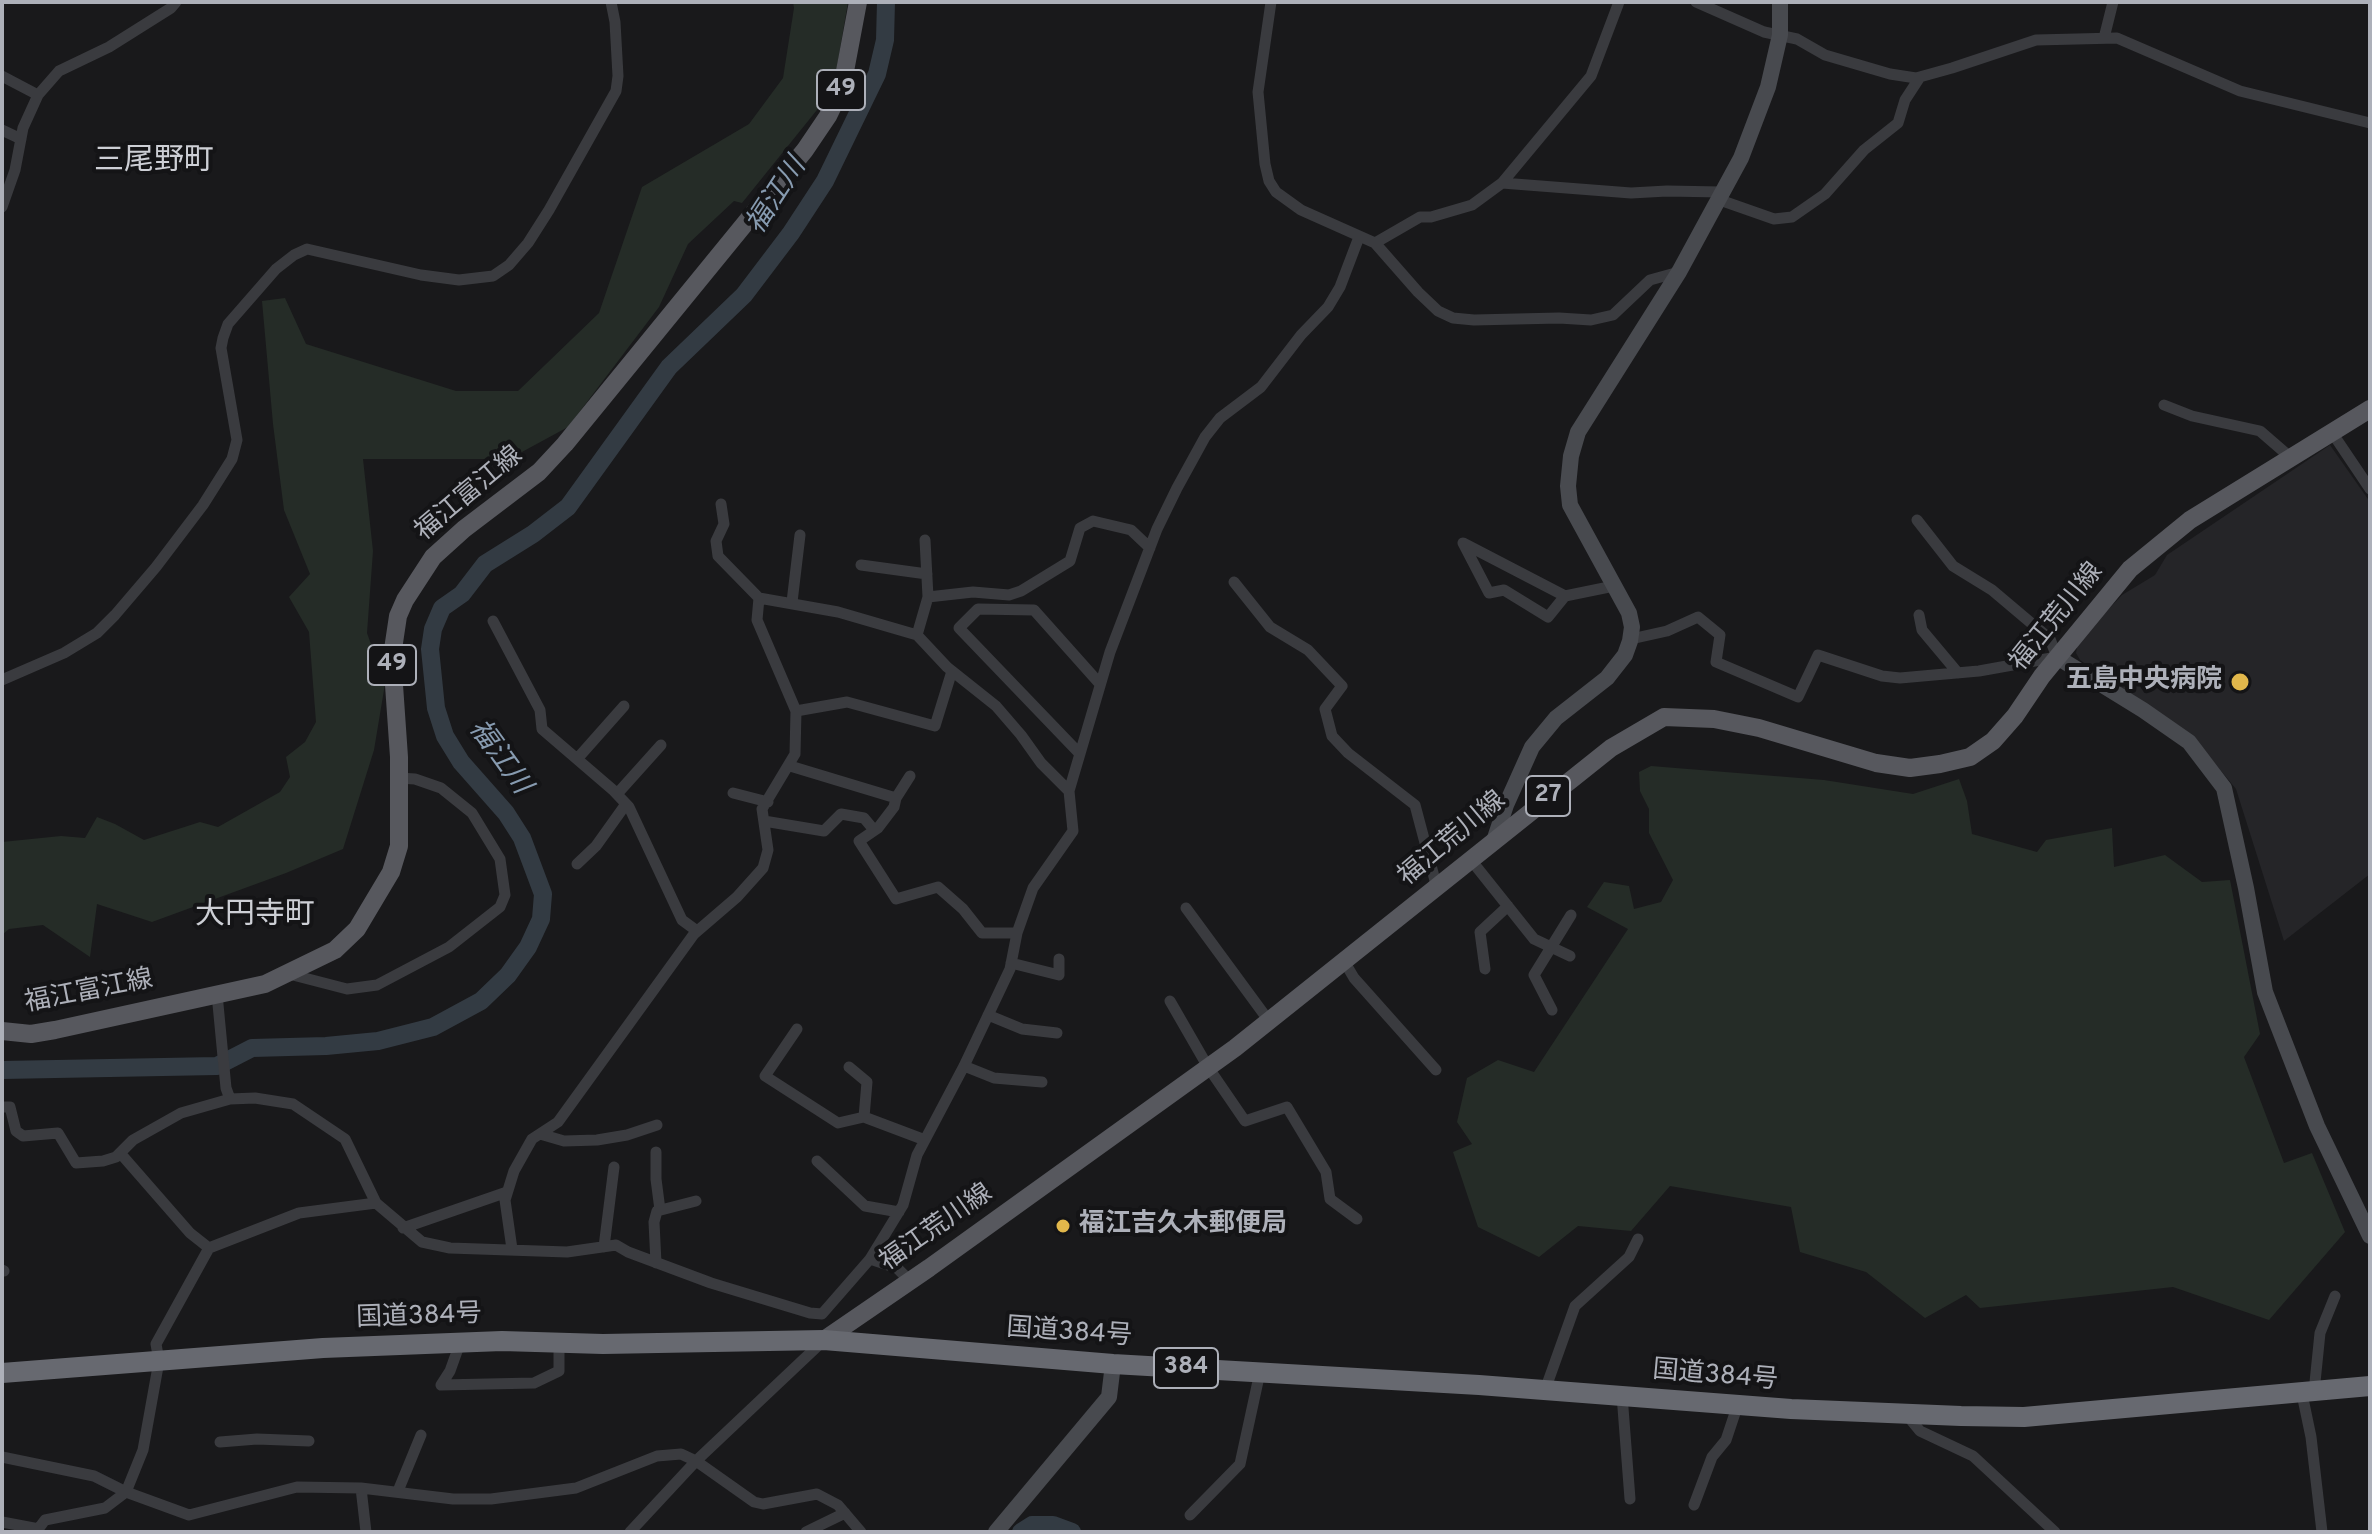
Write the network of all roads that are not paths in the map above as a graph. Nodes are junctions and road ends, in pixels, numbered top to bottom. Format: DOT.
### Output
graph roads {
  1 [pos="176,2"];
  2 [pos="611,2"];
  3 [pos="858,2"];
  4 [pos="1271,2"];
  5 [pos="1619,2"];
  6 [pos="1696,2"];
  7 [pos="1780,2"];
  8 [pos="2113,2"];
  9 [pos="1780,35"];
  10 [pos="2104,38"];
  11 [pos="2,76"];
  12 [pos="1920,77"];
  13 [pos="38,95"];
  14 [pos="2370,123"];
  15 [pos="2,130"];
  16 [pos="21,139"];
  17 [pos="1502,183"];
  18 [pos="1719,196"];
  19 [pos="2,207"];
  20 [pos="1359,237"];
  21 [pos="1375,243"];
  22 [pos="1679,272"];
  23 [pos="2164,405"];
  24 [pos="2370,409"];
  25 [pos="2331,431"];
  26 [pos="2290,457"];
  27 [pos="2370,489"];
  28 [pos="721,504"];
  29 [pos="1917,520"];
  30 [pos="800,535"];
  31 [pos="925,540"];
  32 [pos="1150,548"];
  33 [pos="861,565"];
  34 [pos="927,574"];
  35 [pos="1234,582"];
  36 [pos="1614,586"];
  37 [pos="1565,596"];
  38 [pos="928,597"];
  39 [pos="759,598"];
  40 [pos="792,602"];
  41 [pos="1919,615"];
  42 [pos="493,621"];
  43 [pos="917,635"];
  44 [pos="1631,639"];
  45 [pos="2057,657"];
  46 [pos="952,671"];
  47 [pos="1958,673"];
  48 [pos="2,680"];
  49 [pos="1100,684"];
  50 [pos="624,706"];
  51 [pos="796,711"];
  52 [pos="661,745"];
  53 [pos="1080,754"];
  54 [pos="577,759"];
  55 [pos="790,766"];
  56 [pos="910,776"];
  57 [pos="399,778"];
  58 [pos="1069,791"];
  59 [pos="733,793"];
  60 [pos="896,798"];
  61 [pos="622,799"];
  62 [pos="768,802"];
  63 [pos="764,821"];
  64 [pos="874,830"];
  65 [pos="1494,841"];
  66 [pos="1471,860"];
  67 [pos="577,864"];
  68 [pos="1437,888"];
  69 [pos="1508,906"];
  70 [pos="1186,908"];
  71 [pos="1571,915"];
  72 [pos="697,931"];
  73 [pos="1017,933"];
  74 [pos="1551,947"];
  75 [pos="1570,956"];
  76 [pos="1059,959"];
  77 [pos="1344,961"];
  78 [pos="1011,963"];
  79 [pos="1485,969"];
  80 [pos="289,974"];
  81 [pos="217,994"];
  82 [pos="1170,1001"];
  83 [pos="1552,1010"];
  84 [pos="988,1015"];
  85 [pos="1269,1021"];
  86 [pos="797,1029"];
  87 [pos="2,1031"];
  88 [pos="1057,1033"];
  89 [pos="964,1066"];
  90 [pos="849,1067"];
  91 [pos="1208,1067"];
  92 [pos="1436,1070"];
  93 [pos="1042,1082"];
  94 [pos="228,1094"];
  95 [pos="2,1107"];
  96 [pos="864,1117"];
  97 [pos="657,1125"];
  98 [pos="540,1134"];
  99 [pos="925,1140"];
  100 [pos="656,1152"];
  101 [pos="121,1154"];
  102 [pos="817,1161"];
  103 [pos="614,1167"];
  104 [pos="507,1192"];
  105 [pos="696,1201"];
  106 [pos="376,1203"];
  107 [pos="660,1210"];
  108 [pos="899,1212"];
  109 [pos="2365,1217"];
  110 [pos="1357,1219"];
  111 [pos="403,1228"];
  112 [pos="2370,1236"];
  113 [pos="1638,1239"];
  114 [pos="604,1247"];
  115 [pos="209,1248"];
  116 [pos="512,1249"];
  117 [pos="870,1259"];
  118 [pos="656,1263"];
  119 [pos="910,1281"];
  120 [pos="2335,1296"];
  121 [pos="824,1340"];
  122 [pos="460,1343"];
  123 [pos="559,1343"];
  124 [pos="159,1361"];
  125 [pos="1113,1364"];
  126 [pos="1260,1372"];
  127 [pos="2,1373"];
  128 [pos="2370,1386"];
  129 [pos="1545,1390"];
  130 [pos="2308,1393"];
  131 [pos="1622,1395"];
  132 [pos="1738,1404"];
  133 [pos="1905,1414"];
  134 [pos="421,1435"];
  135 [pos="309,1441"];
  136 [pos="220,1442"];
  137 [pos="2,1457"];
  138 [pos="696,1461"];
  139 [pos="361,1488"];
  140 [pos="398,1491"];
  141 [pos="126,1492"];
  142 [pos="1630,1499"];
  143 [pos="1694,1505"];
  144 [pos="845,1513"];
  145 [pos="1190,1515"];
  146 [pos="2,1522"];
  147 [pos="38,1530"];
  148 [pos="997,1531"];
  149 [pos="366,1532"];
  150 [pos="630,1532"];
  151 [pos="806,1532"];
  152 [pos="861,1532"];
  153 [pos="2055,1532"];
  154 [pos="2322,1532"];
  1 -- 13 [label="street"];
  2 -- 48 [label="street"];
  3 -- 57 [label="main road, 福江富江線 / 49"];
  4 -- 20 [label="street"];
  5 -- 17 [label="street"];
  6 -- 9 [label="street"];
  7 -- 9 [label="street"];
  8 -- 10 [label="street"];
  9 -- 12 [label="street"];
  9 -- 18 [label="street"];
  10 -- 12 [label="street"];
  10 -- 14 [label="street"];
  11 -- 13 [label="street"];
  12 -- 18 [label="street"];
  13 -- 16 [label="street"];
  15 -- 16 [label="street"];
  16 -- 19 [label="street"];
  17 -- 18 [label="street"];
  17 -- 21 [label="street"];
  18 -- 22 [label="street"];
  20 -- 21 [label="street"];
  20 -- 32 [label="street"];
  21 -- 22 [label="street"];
  22 -- 36 [label="street"];
  23 -- 26 [label="street"];
  24 -- 25 [label="main road, 福江荒川線 / 27"];
  25 -- 26 [label="main road, 福江荒川線 / 27"];
  25 -- 27 [label="street"];
  26 -- 45 [label="main road, 福江荒川線 / 27"];
  28 -- 39 [label="street"];
  29 -- 45 [label="street"];
  30 -- 40 [label="street"];
  31 -- 34 [label="street"];
  32 -- 38 [label="street"];
  32 -- 49 [label="street"];
  33 -- 34 [label="street"];
  34 -- 38 [label="street"];
  35 -- 68 [label="street"];
  36 -- 37 [label="street"];
  36 -- 44 [label="street"];
  37 -- 37 [label="street"];
  38 -- 43 [label="street"];
  39 -- 40 [label="street"];
  39 -- 51 [label="street"];
  40 -- 43 [label="street"];
  41 -- 47 [label="street"];
  42 -- 54 [label="street"];
  43 -- 46 [label="street"];
  44 -- 47 [label="street"];
  44 -- 65 [label="street"];
  45 -- 47 [label="street"];
  45 -- 65 [label="main road, 福江荒川線 / 27"];
  45 -- 109 [label="street"];
  46 -- 51 [label="street"];
  46 -- 58 [label="street"];
  49 -- 53 [label="street"];
  49 -- 53 [label="street"];
  50 -- 54 [label="street"];
  51 -- 55 [label="street"];
  52 -- 61 [label="street"];
  53 -- 58 [label="street"];
  54 -- 61 [label="street"];
  55 -- 60 [label="street"];
  55 -- 62 [label="street"];
  56 -- 60 [label="street"];
  57 -- 80 [label="main road, 福江富江線 / 49"];
  57 -- 80 [label="street"];
  58 -- 73 [label="street"];
  59 -- 62 [label="street"];
  60 -- 64 [label="street"];
  61 -- 67 [label="street"];
  61 -- 72 [label="street"];
  62 -- 63 [label="street"];
  63 -- 64 [label="street"];
  63 -- 72 [label="street"];
  64 -- 73 [label="street"];
  65 -- 66 [label="main road, 福江荒川線 / 27"];
  66 -- 68 [label="main road, 福江荒川線 / 27"];
  66 -- 69 [label="street"];
  68 -- 77 [label="main road, 福江荒川線 / 27"];
  69 -- 74 [label="street"];
  69 -- 79 [label="street"];
  70 -- 85 [label="street"];
  71 -- 74 [label="street"];
  72 -- 98 [label="street"];
  73 -- 78 [label="street"];
  74 -- 75 [label="street"];
  74 -- 83 [label="street"];
  76 -- 78 [label="street"];
  77 -- 85 [label="main road, 福江荒川線 / 27"];
  77 -- 92 [label="street"];
  78 -- 84 [label="street"];
  80 -- 81 [label="main road, 福江富江線 / 49"];
  81 -- 87 [label="main road, 福江富江線 / 49"];
  81 -- 94 [label="street"];
  82 -- 91 [label="street"];
  84 -- 88 [label="street"];
  84 -- 89 [label="street"];
  85 -- 91 [label="main road, 福江荒川線 / 27"];
  86 -- 96 [label="street"];
  89 -- 93 [label="street"];
  89 -- 99 [label="street"];
  90 -- 96 [label="street"];
  91 -- 110 [label="street"];
  91 -- 119 [label="main road, 福江荒川線 / 27"];
  94 -- 101 [label="street"];
  94 -- 106 [label="street"];
  95 -- 101 [label="street"];
  96 -- 99 [label="street"];
  97 -- 98 [label="street"];
  98 -- 104 [label="street"];
  99 -- 108 [label="street"];
  100 -- 107 [label="street"];
  101 -- 115 [label="street"];
  102 -- 108 [label="street"];
  103 -- 114 [label="street"];
  104 -- 111 [label="street"];
  104 -- 116 [label="street"];
  105 -- 107 [label="street"];
  106 -- 111 [label="street"];
  106 -- 115 [label="street"];
  107 -- 118 [label="street"];
  108 -- 117 [label="street"];
  109 -- 112 [label="street"];
  111 -- 116 [label="street"];
  113 -- 129 [label="street"];
  114 -- 116 [label="street"];
  114 -- 118 [label="street"];
  115 -- 124 [label="street"];
  117 -- 118 [label="street"];
  117 -- 119 [label="street"];
  119 -- 121 [label="main road, 福江荒川線 / 27"];
  120 -- 130 [label="street"];
  121 -- 123 [label="highway, 国道384号 / 384"];
  121 -- 125 [label="highway, 国道384号 / 384"];
  121 -- 138 [label="street"];
  122 -- 123 [label="highway, 国道384号 / 384"];
  122 -- 123 [label="street"];
  122 -- 124 [label="highway, 国道384号 / 384"];
  124 -- 127 [label="highway, 国道384号 / 384"];
  124 -- 141 [label="street"];
  125 -- 126 [label="highway, 国道384号 / 384"];
  125 -- 148 [label="street"];
  126 -- 129 [label="highway, 国道384号 / 384"];
  126 -- 145 [label="street"];
  128 -- 130 [label="highway, 国道384号 / 384"];
  129 -- 131 [label="highway, 国道384号 / 384"];
  130 -- 133 [label="highway, 国道384号 / 384"];
  130 -- 154 [label="street"];
  131 -- 132 [label="highway, 国道384号 / 384"];
  131 -- 142 [label="street"];
  132 -- 133 [label="highway, 国道384号 / 384"];
  132 -- 143 [label="street"];
  133 -- 153 [label="street"];
  134 -- 140 [label="street"];
  135 -- 136 [label="street"];
  137 -- 141 [label="street"];
  138 -- 140 [label="street"];
  138 -- 144 [label="street"];
  138 -- 150 [label="street"];
  139 -- 140 [label="street"];
  139 -- 141 [label="street"];
  139 -- 149 [label="street"];
  141 -- 147 [label="street"];
  144 -- 151 [label="street"];
  144 -- 152 [label="street"];
  146 -- 147 [label="street"];
}
